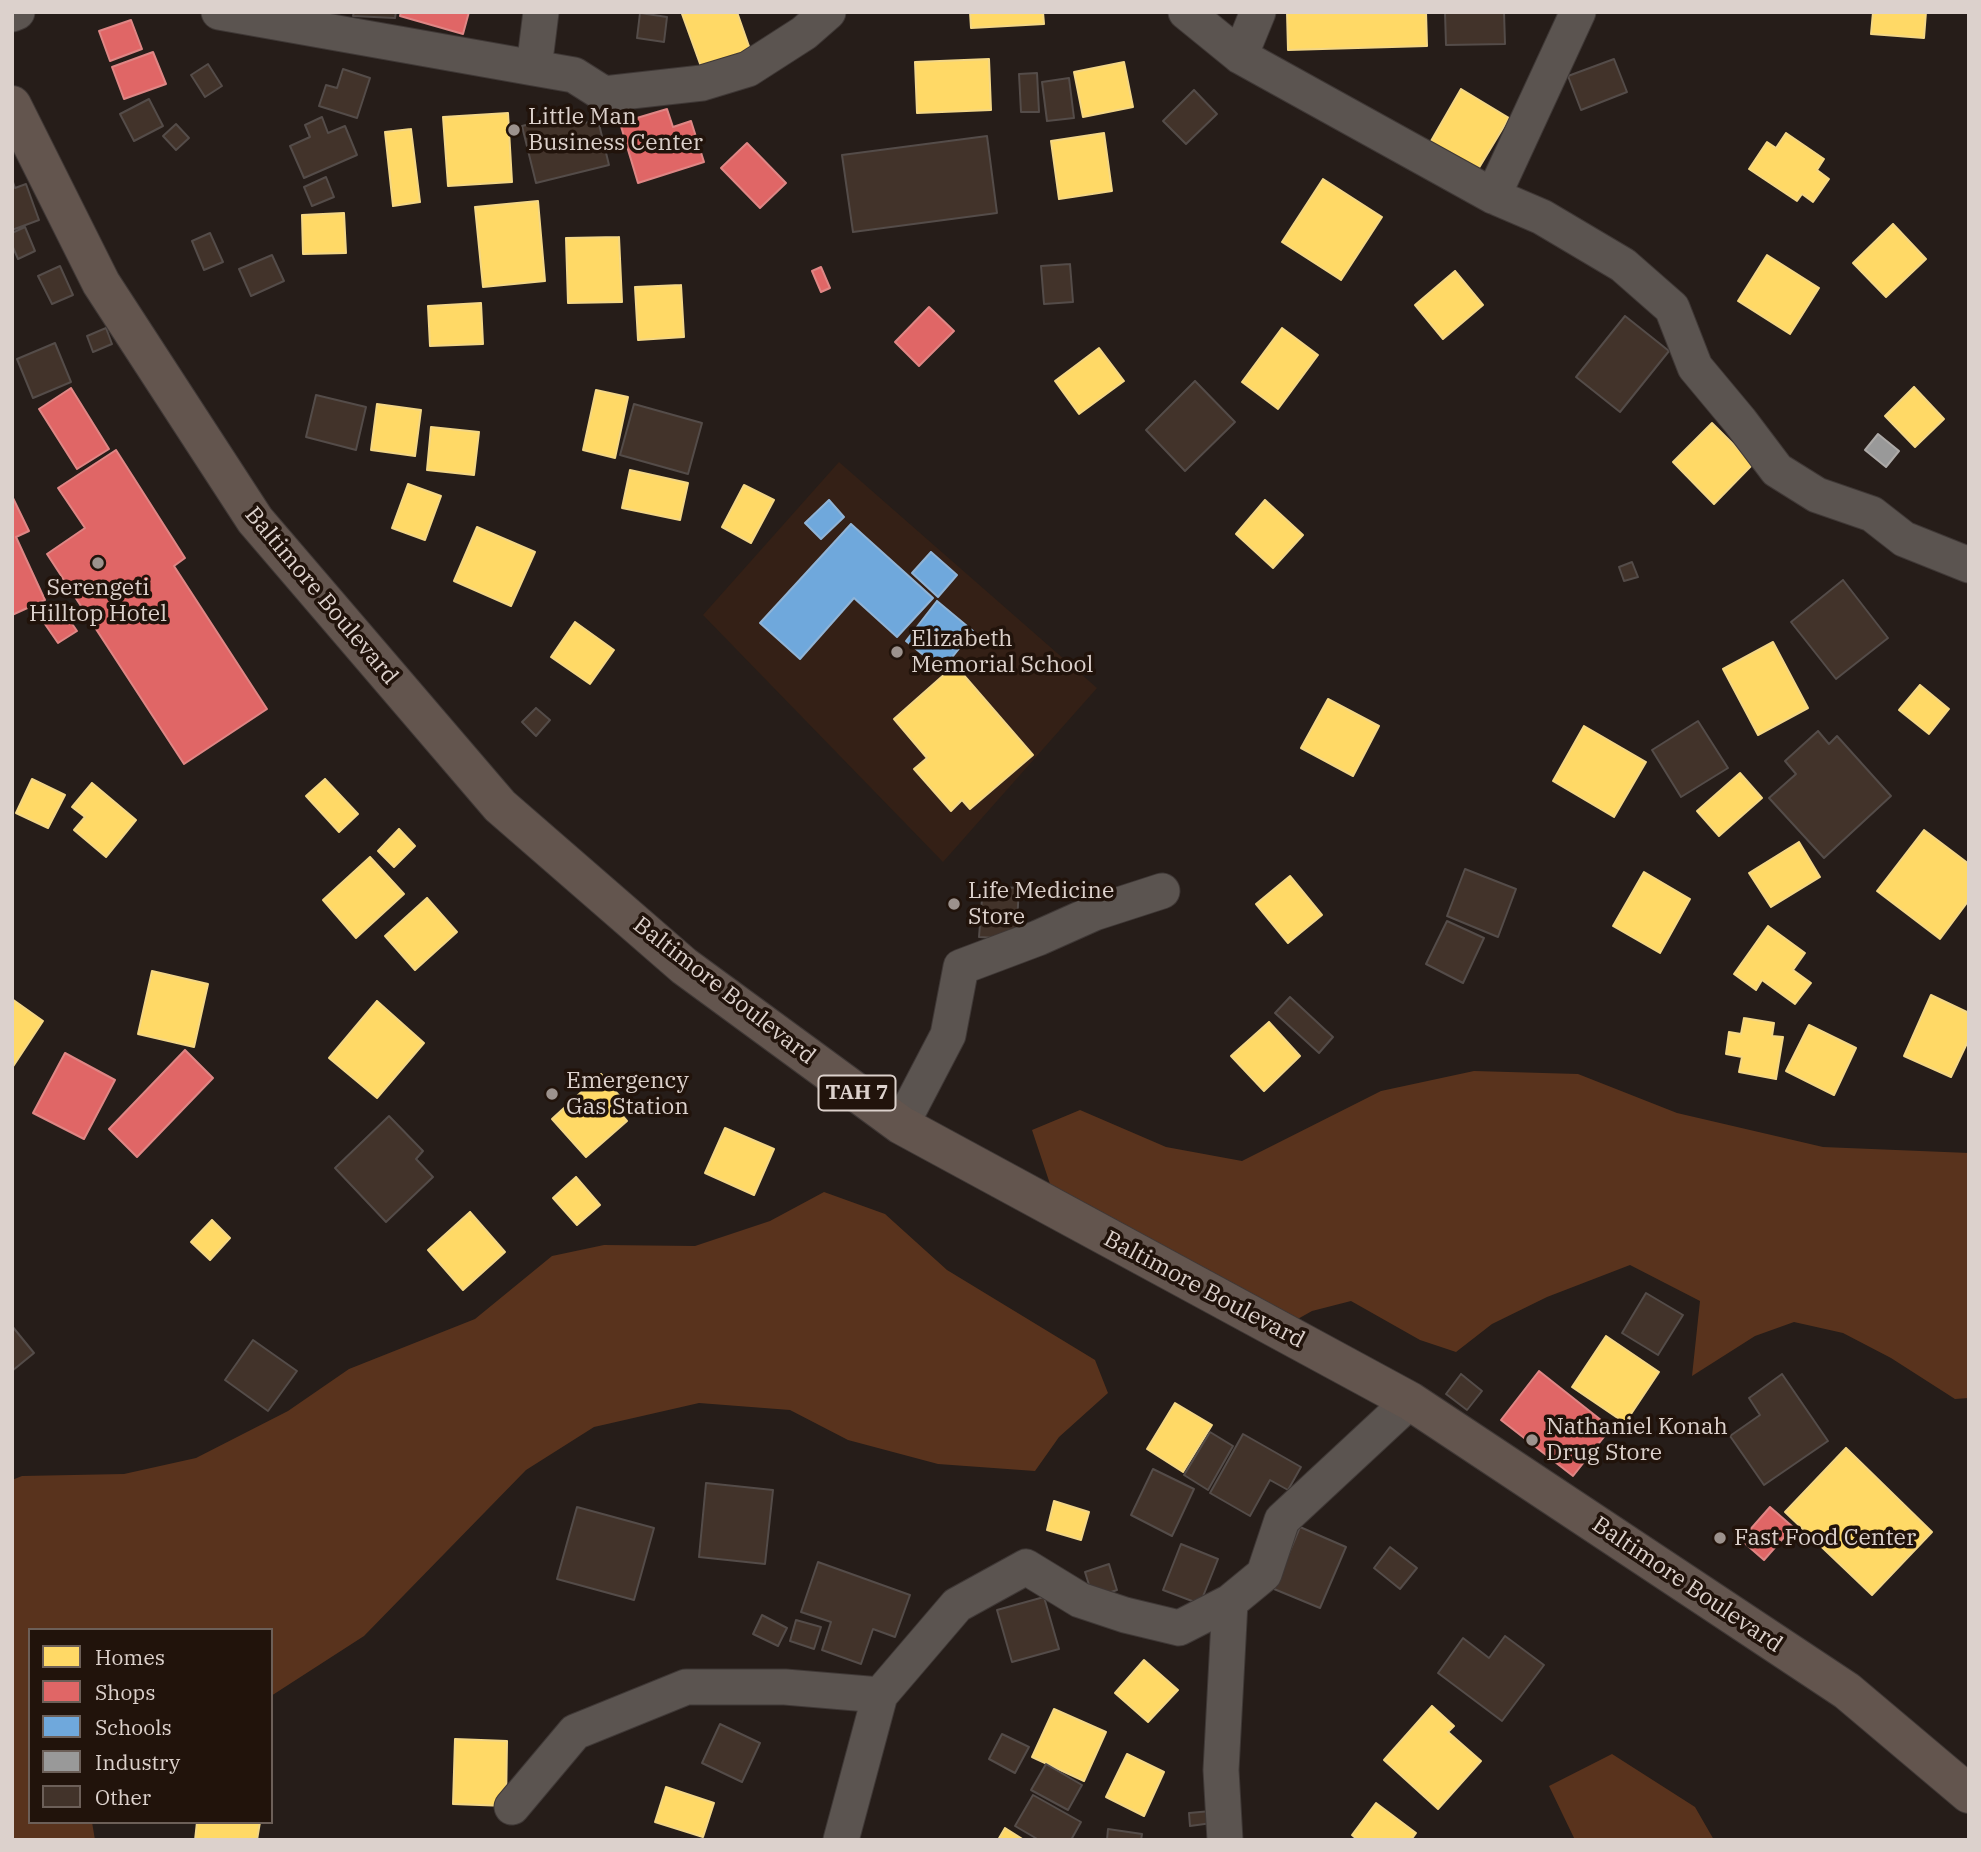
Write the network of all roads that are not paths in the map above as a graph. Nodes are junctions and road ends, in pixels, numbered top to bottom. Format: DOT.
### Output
graph roads {
  1 [pos="18,12"];
  2 [pos="219,12"];
  3 [pos="541,12"];
  4 [pos="828,12"];
  5 [pos="1186,12"];
  6 [pos="1258,12"];
  7 [pos="1578,12"];
  8 [pos="12,14"];
  9 [pos="1240,56"];
  10 [pos="534,68"];
  11 [pos="12,105"];
  12 [pos="1493,196"];
  13 [pos="1969,565"];
  14 [pos="1162,891"];
  15 [pos="901,1125"];
  16 [pos="1410,1401"];
  17 [pos="1230,1602"];
  18 [pos="880,1695"];
  19 [pos="1969,1794"];
  20 [pos="512,1807"];
  21 [pos="841,1840"];
  22 [pos="1225,1840"];
  1 -- 8 [label="street"];
  2 -- 10 [label="street"];
  3 -- 10 [label="street"];
  4 -- 10 [label="street"];
  5 -- 9 [label="street"];
  6 -- 9 [label="street"];
  7 -- 12 [label="street"];
  9 -- 12 [label="street"];
  11 -- 15 [label="highway, Baltimore Boulevard / TAH 7"];
  12 -- 13 [label="street"];
  14 -- 15 [label="street"];
  15 -- 16 [label="highway, Baltimore Boulevard / TAH 7"];
  16 -- 17 [label="street"];
  16 -- 19 [label="highway, Baltimore Boulevard / TAH 7"];
  17 -- 18 [label="street"];
  17 -- 22 [label="street"];
  18 -- 20 [label="street"];
  18 -- 21 [label="street"];
}
